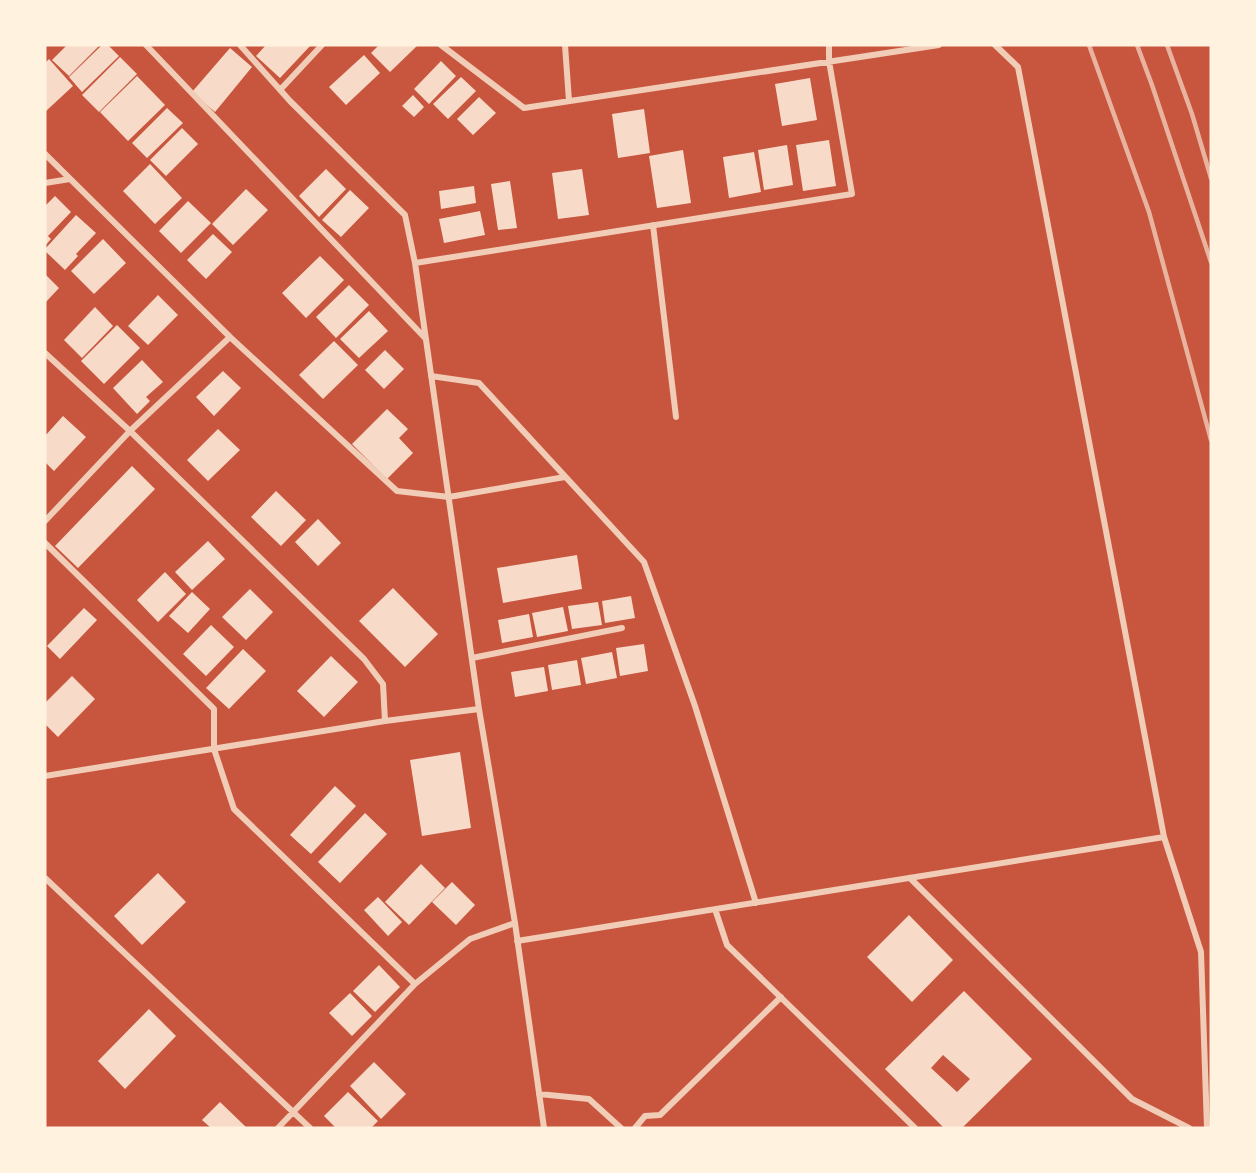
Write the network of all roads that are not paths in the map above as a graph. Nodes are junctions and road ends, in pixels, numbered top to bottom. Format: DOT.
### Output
graph roads {
  1 [pos="146,45"];
  2 [pos="240,45"];
  3 [pos="322,45"];
  4 [pos="441,45"];
  5 [pos="565,45"];
  6 [pos="829,45"];
  7 [pos="939,45"];
  8 [pos="995,45"];
  9 [pos="829,62"];
  10 [pos="280,90"];
  11 [pos="569,101"];
  12 [pos="45,154"];
  13 [pos="70,179"];
  14 [pos="45,183"];
  15 [pos="652,225"];
  16 [pos="415,263"];
  17 [pos="230,337"];
  18 [pos="426,340"];
  19 [pos="45,353"];
  20 [pos="431,376"];
  21 [pos="676,417"];
  22 [pos="130,431"];
  23 [pos="565,477"];
  24 [pos="449,497"];
  25 [pos="45,521"];
  26 [pos="45,543"];
  27 [pos="622,628"];
  28 [pos="472,658"];
  29 [pos="479,709"];
  30 [pos="385,721"];
  31 [pos="214,749"];
  32 [pos="45,776"];
  33 [pos="1164,837"];
  34 [pos="45,878"];
  35 [pos="910,878"];
  36 [pos="756,903"];
  37 [pos="715,909"];
  38 [pos="514,923"];
  39 [pos="517,941"];
  40 [pos="415,984"];
  41 [pos="781,997"];
  42 [pos="539,1094"];
  43 [pos="294,1112"];
  44 [pos="278,1128"];
  45 [pos="310,1128"];
  46 [pos="544,1128"];
  47 [pos="621,1128"];
  48 [pos="635,1128"];
  49 [pos="915,1128"];
  50 [pos="1189,1128"];
  51 [pos="1207,1128"];
  1 -- 18 [label="street"];
  2 -- 10 [label="street"];
  3 -- 10 [label="street"];
  4 -- 11 [label="street"];
  5 -- 11 [label="street"];
  6 -- 9 [label="street"];
  7 -- 9 [label="street"];
  8 -- 33 [label="street"];
  9 -- 11 [label="street"];
  9 -- 15 [label="street"];
  10 -- 16 [label="street"];
  12 -- 13 [label="street"];
  13 -- 14 [label="street"];
  13 -- 17 [label="street"];
  15 -- 16 [label="street"];
  15 -- 21 [label="street"];
  16 -- 18 [label="street"];
  17 -- 22 [label="street"];
  17 -- 24 [label="street"];
  18 -- 20 [label="street"];
  19 -- 22 [label="street"];
  20 -- 23 [label="street"];
  20 -- 24 [label="street"];
  22 -- 25 [label="street"];
  22 -- 30 [label="street"];
  23 -- 24 [label="street"];
  23 -- 36 [label="street"];
  24 -- 28 [label="street"];
  26 -- 31 [label="street"];
  27 -- 28 [label="street"];
  28 -- 29 [label="street"];
  29 -- 30 [label="street"];
  29 -- 38 [label="street"];
  30 -- 31 [label="street"];
  31 -- 32 [label="street"];
  31 -- 40 [label="street"];
  33 -- 35 [label="street"];
  33 -- 51 [label="street"];
  34 -- 43 [label="street"];
  35 -- 36 [label="street"];
  35 -- 50 [label="street"];
  36 -- 37 [label="street"];
  37 -- 39 [label="street"];
  37 -- 41 [label="street"];
  38 -- 39 [label="street"];
  38 -- 40 [label="street"];
  39 -- 42 [label="street"];
  40 -- 43 [label="street"];
  41 -- 48 [label="street"];
  41 -- 49 [label="street"];
  42 -- 46 [label="street"];
  42 -- 47 [label="street"];
  43 -- 44 [label="street"];
  43 -- 45 [label="street"];
}
